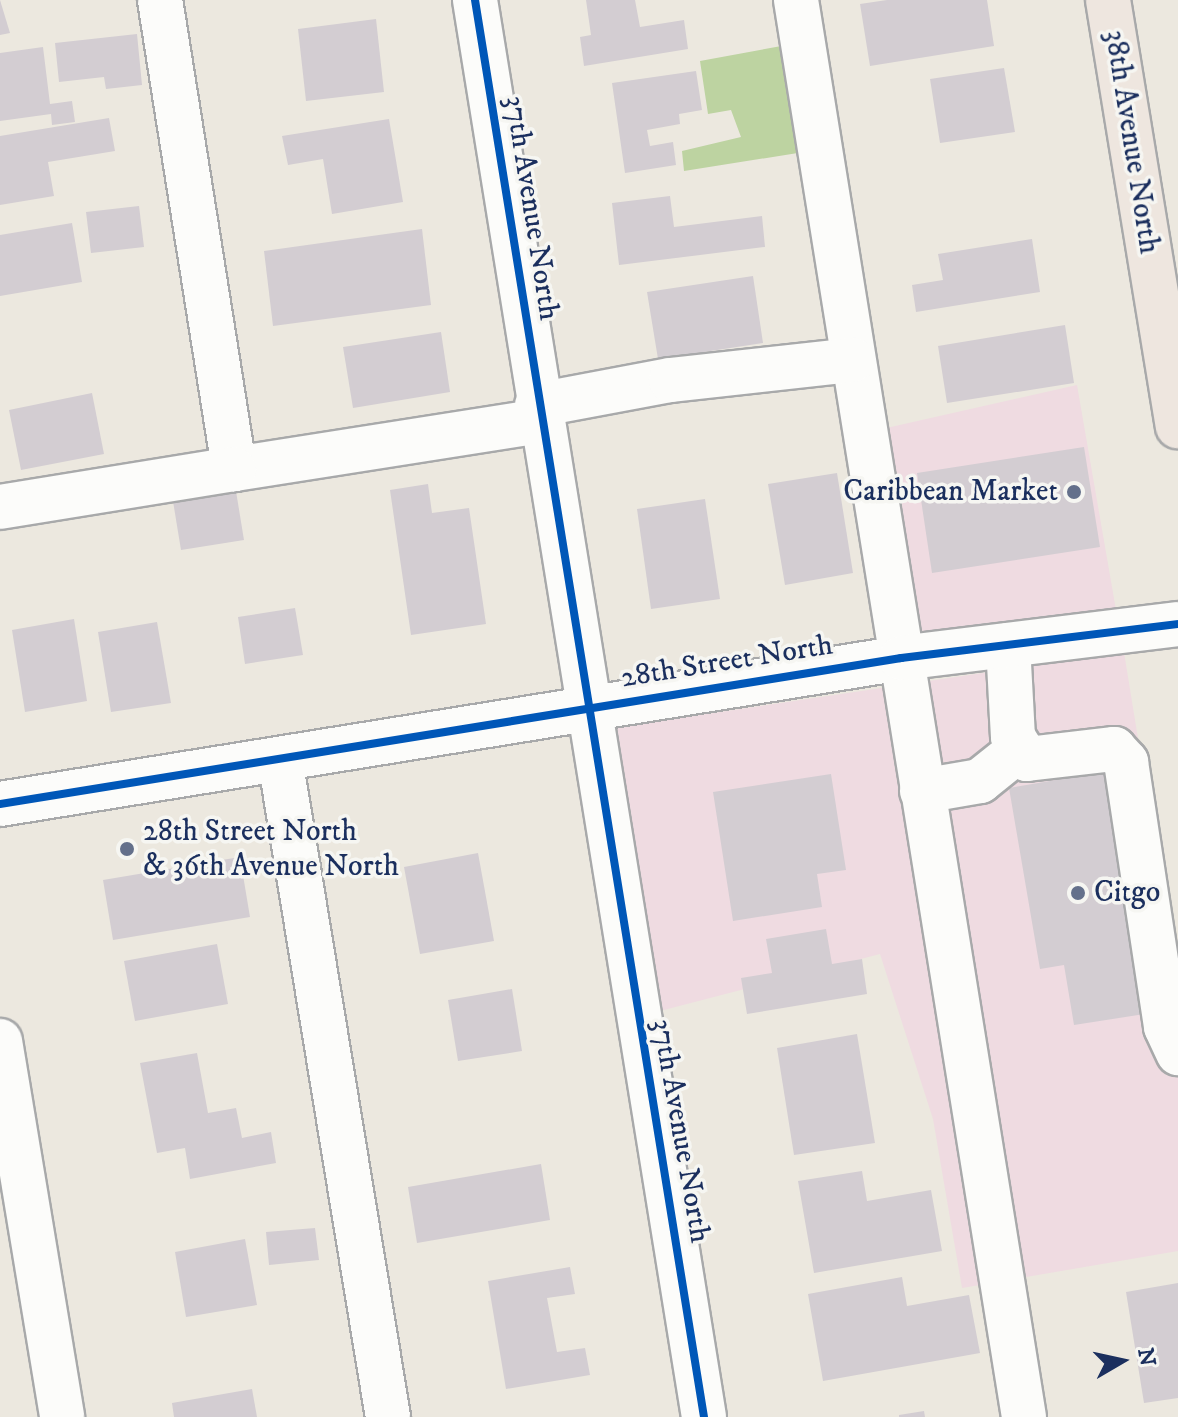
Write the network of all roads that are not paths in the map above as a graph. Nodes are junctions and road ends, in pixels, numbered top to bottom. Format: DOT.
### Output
graph roads {
  1 [pos="160,0"];
  2 [pos="475,0"];
  3 [pos="796,0"];
  4 [pos="1108,0"];
  5 [pos="853,360"];
  6 [pos="1176,398"];
  7 [pos="538,413"];
  8 [pos="234,469"];
  9 [pos="0,507"];
  10 [pos="1178,624"];
  11 [pos="1008,645"];
  12 [pos="901,658"];
  13 [pos="584,710"];
  14 [pos="1020,749"];
  15 [pos="280,759"];
  16 [pos="922,791"];
  17 [pos="0,804"];
  18 [pos="1161,874"];
  19 [pos="0,1041"];
  20 [pos="1178,1053"];
  21 [pos="62,1417"];
  22 [pos="388,1417"];
  23 [pos="704,1417"];
  24 [pos="1024,1417"];
  1 -- 8 [label="street"];
  2 -- 7 [label="street, 37th Avenue North"];
  3 -- 5 [label="street"];
  4 -- 6 [label="main road, 38th Avenue North"];
  5 -- 7 [label="street"];
  5 -- 12 [label="street"];
  7 -- 8 [label="street"];
  7 -- 13 [label="street, 37th Avenue North"];
  8 -- 9 [label="street"];
  10 -- 11 [label="street, 28th Street North"];
  11 -- 12 [label="street, 28th Street North"];
  11 -- 14 [label="street"];
  12 -- 13 [label="street, 28th Street North"];
  12 -- 16 [label="street"];
  13 -- 15 [label="street, 28th Street North"];
  13 -- 23 [label="street, 37th Avenue North"];
  14 -- 16 [label="street"];
  14 -- 18 [label="street"];
  15 -- 17 [label="street, 28th Street North"];
  15 -- 22 [label="street"];
  16 -- 24 [label="street"];
  18 -- 20 [label="street"];
  19 -- 21 [label="street"];
}
